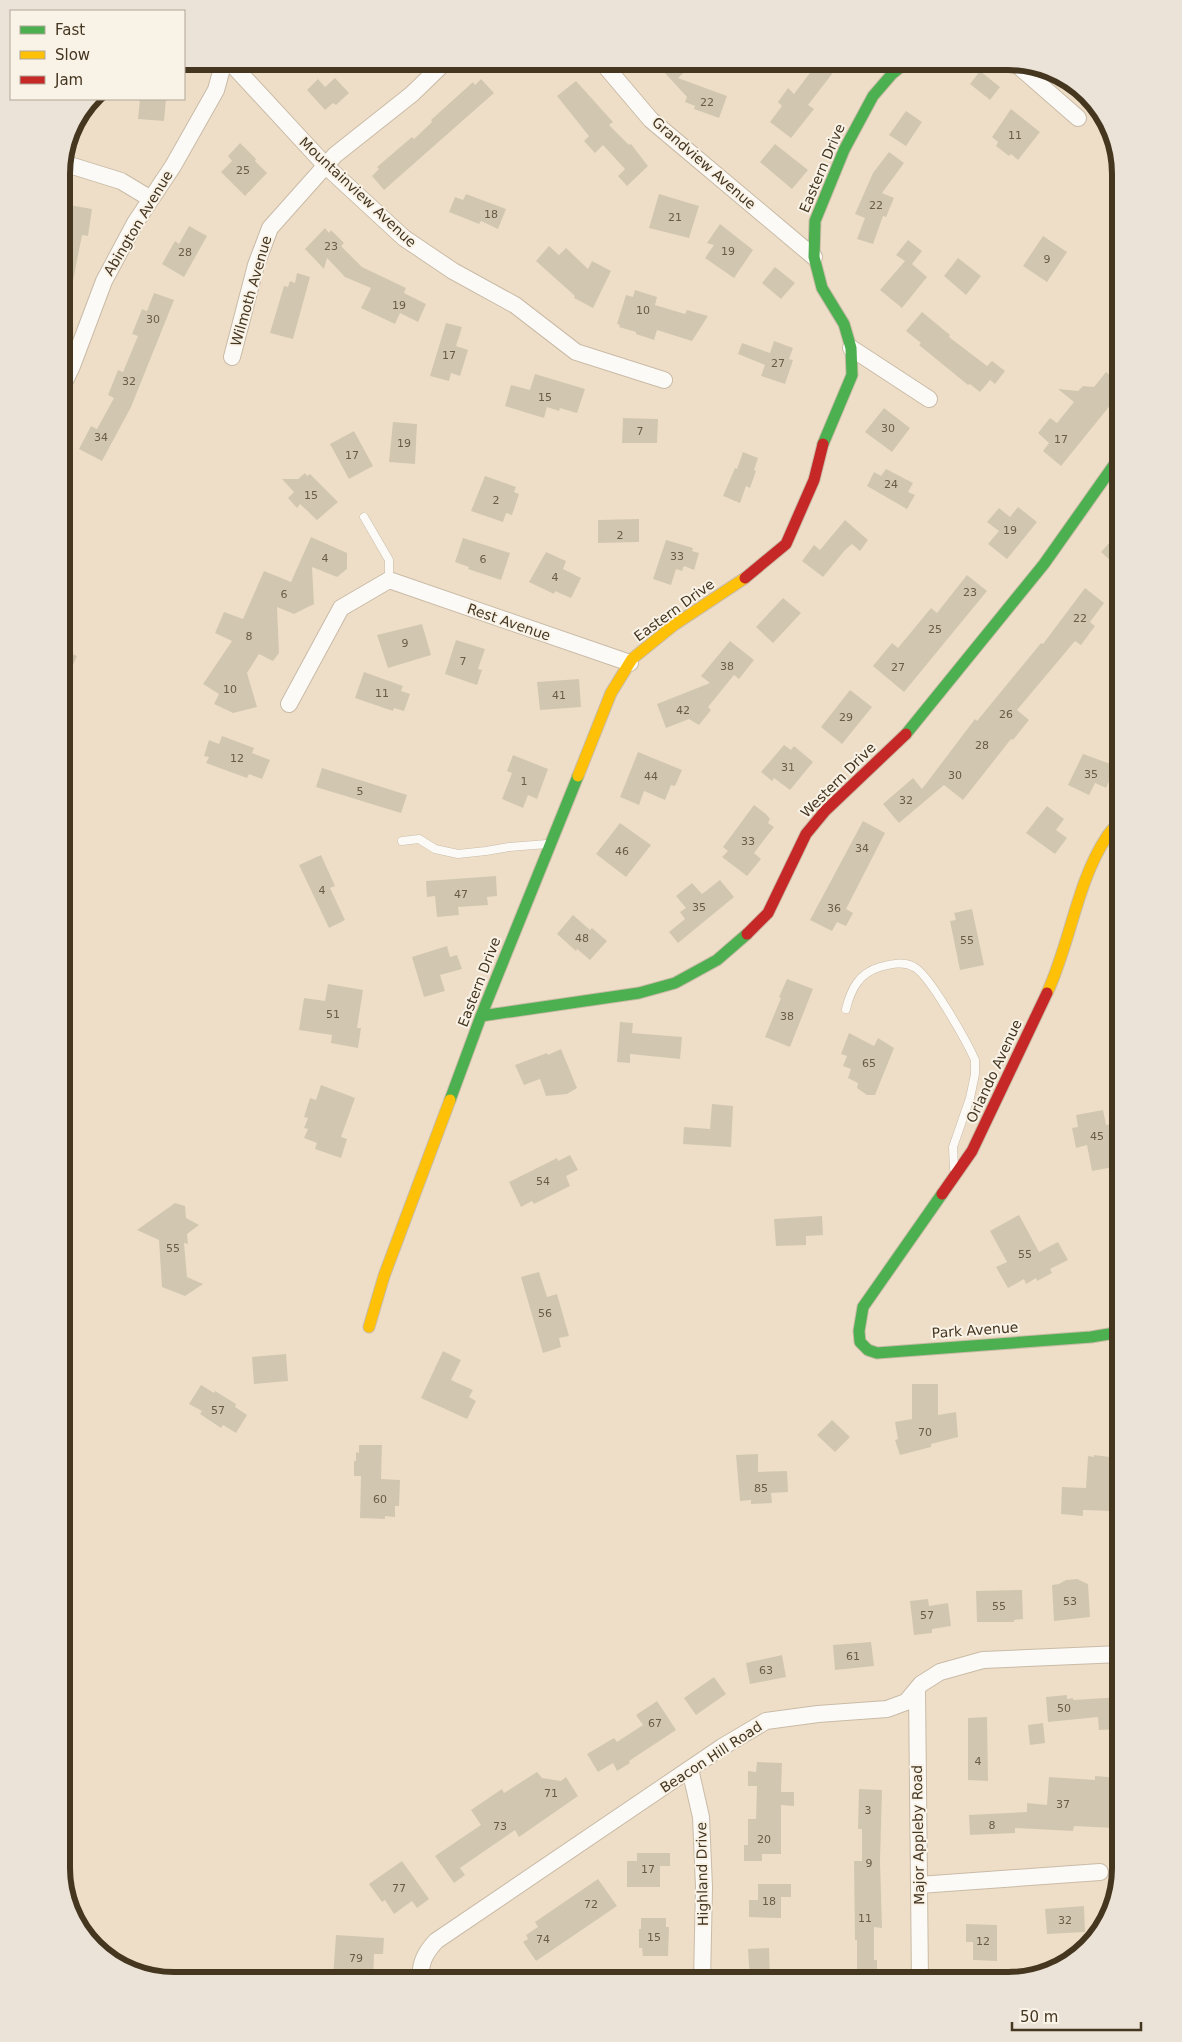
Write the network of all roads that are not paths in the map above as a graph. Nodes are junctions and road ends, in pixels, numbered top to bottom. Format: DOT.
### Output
graph roads {
  1 [pos="222,70"];
  2 [pos="237,70"];
  3 [pos="437,70"];
  4 [pos="609,70"];
  5 [pos="897,70"];
  6 [pos="1025,72"];
  7 [pos="1078,118"];
  8 [pos="70,166"];
  9 [pos="326,166"];
  10 [pos="151,199"];
  11 [pos="814,257"];
  12 [pos="851,348"];
  13 [pos="232,357"];
  14 [pos="70,371"];
  15 [pos="664,380"];
  16 [pos="929,399"];
  17 [pos="1112,468"];
  18 [pos="364,517"];
  19 [pos="389,580"];
  20 [pos="630,663"];
  21 [pos="289,704"];
  22 [pos="1112,830"];
  23 [pos="402,841"];
  24 [pos="549,844"];
  25 [pos="846,1009"];
  26 [pos="481,1016"];
  27 [pos="954,1177"];
  28 [pos="860,1318"];
  29 [pos="369,1327"];
  30 [pos="1112,1334"];
  31 [pos="1112,1654"];
  32 [pos="916,1690"];
  33 [pos="690,1769"];
  34 [pos="1100,1872"];
  35 [pos="919,1885"];
  36 [pos="420,1972"];
  37 [pos="702,1972"];
  38 [pos="920,1972"];
  1 -- 10 [label="street, Abington Avenue"];
  2 -- 9 [label="street, Mountainview Avenue"];
  3 -- 9 [label="street, Wilmoth Avenue"];
  4 -- 11 [label="street, Grandview Avenue"];
  5 -- 11 [label="street, Eastern Drive"];
  6 -- 7 [label="street"];
  8 -- 10 [label="street"];
  9 -- 13 [label="street, Wilmoth Avenue"];
  9 -- 15 [label="street, Mountainview Avenue"];
  10 -- 14 [label="street, Abington Avenue"];
  11 -- 12 [label="street, Eastern Drive"];
  12 -- 16 [label="street"];
  12 -- 20 [label="street, Eastern Drive"];
  17 -- 26 [label="street, Western Drive"];
  18 -- 19 [label="lane"];
  19 -- 20 [label="street, Rest Avenue"];
  19 -- 21 [label="street"];
  20 -- 24 [label="street, Eastern Drive"];
  22 -- 27 [label="street, Orlando Avenue"];
  23 -- 24 [label="lane"];
  24 -- 26 [label="street, Eastern Drive"];
  25 -- 27 [label="lane"];
  26 -- 29 [label="street, Eastern Drive"];
  27 -- 28 [label="street, Orlando Avenue"];
  28 -- 30 [label="street, Park Avenue"];
  31 -- 32 [label="street, Beacon Hill Road"];
  32 -- 33 [label="street, Beacon Hill Road"];
  32 -- 35 [label="street, Major Appleby Road"];
  33 -- 36 [label="street, Beacon Hill Road"];
  33 -- 37 [label="street, Highland Drive"];
  34 -- 35 [label="street"];
  35 -- 38 [label="street, Major Appleby Road"];
}
